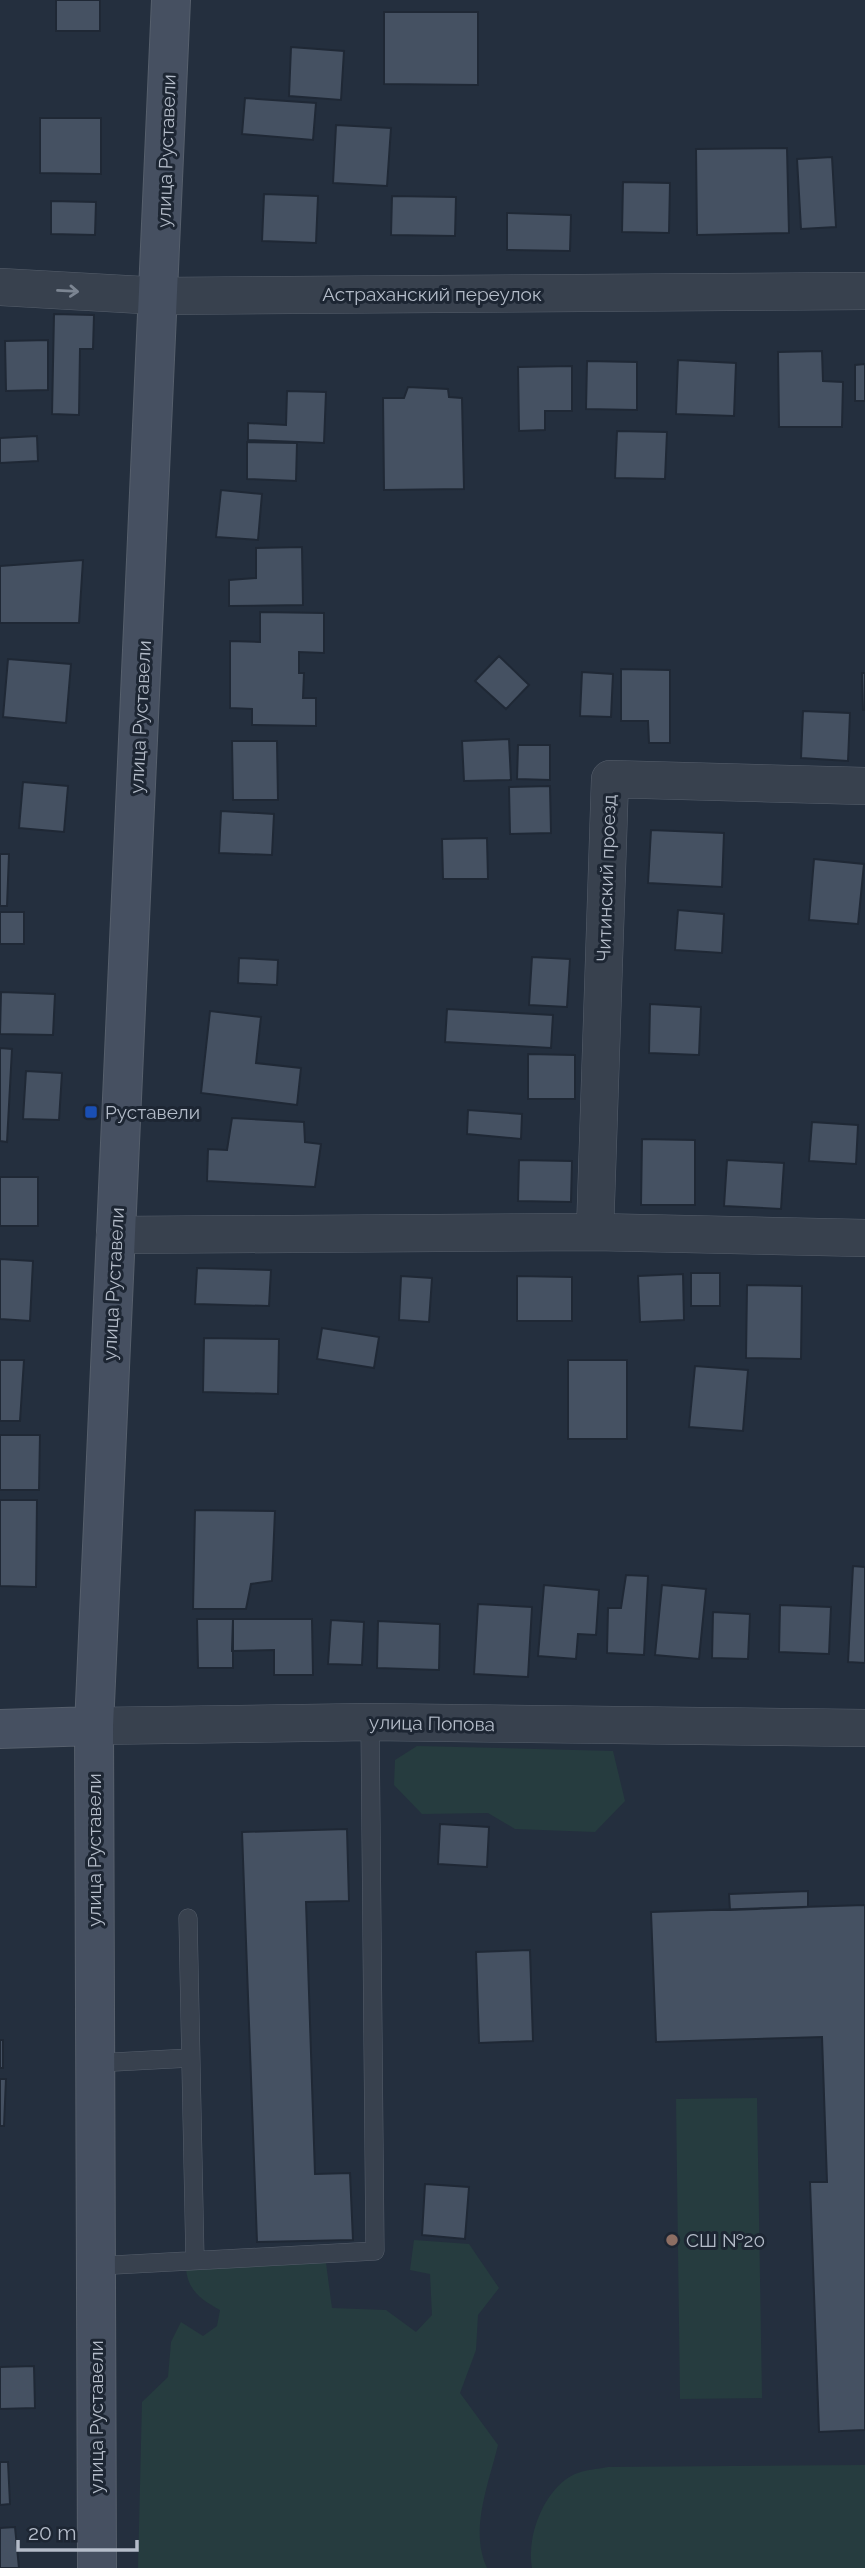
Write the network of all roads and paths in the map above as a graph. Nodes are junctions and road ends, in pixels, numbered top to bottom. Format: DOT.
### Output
graph roads {
  1 [pos="171,0"];
  2 [pos="0,287"];
  3 [pos="865,291"];
  4 [pos="160,296"];
  5 [pos="865,786"];
  6 [pos="595,1232"];
  7 [pos="116,1235"];
  8 [pos="865,1238"];
  9 [pos="370,1722"];
  10 [pos="94,1726"];
  11 [pos="865,1728"];
  12 [pos="0,1729"];
  13 [pos="188,1918"];
  14 [pos="190,2058"];
  15 [pos="95,2063"];
  16 [pos="195,2260"];
  17 [pos="95,2266"];
  18 [pos="97,2568"];
  1 -- 4 [label="street, улица Руставели"];
  2 -- 4 [label="street, Астраханский переулок, one-way"];
  3 -- 4 [label="street, Астраханский переулок"];
  4 -- 7 [label="street, улица Руставели"];
  5 -- 6 [label="street, Читинский проезд"];
  6 -- 7 [label="street"];
  6 -- 8 [label="street"];
  7 -- 10 [label="street, улица Руставели"];
  9 -- 10 [label="street, улица Попова"];
  9 -- 11 [label="street, улица Попова"];
  9 -- 16 [label="lane"];
  10 -- 12 [label="street, улица Попова"];
  10 -- 15 [label="street, улица Руставели"];
  13 -- 14 [label="lane"];
  14 -- 15 [label="lane"];
  14 -- 16 [label="lane"];
  15 -- 17 [label="street, улица Руставели"];
  16 -- 17 [label="lane"];
  17 -- 18 [label="street, улица Руставели"];
}
